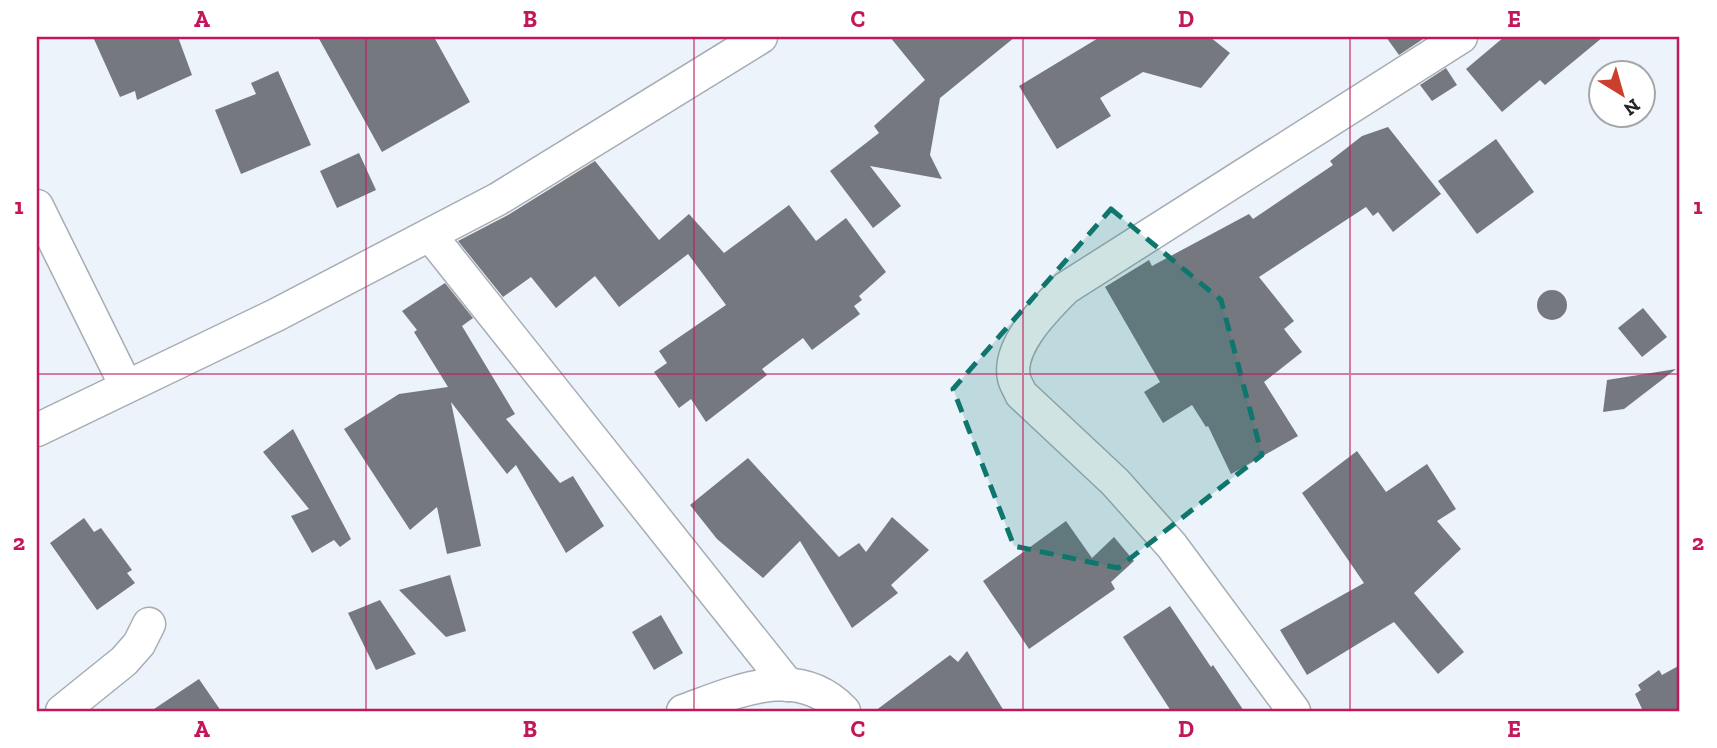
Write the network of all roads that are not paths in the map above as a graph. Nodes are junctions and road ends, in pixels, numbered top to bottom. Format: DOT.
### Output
graph roads {
  1 [pos="761,37"];
  2 [pos="1461,37"];
  3 [pos="37,206"];
  4 [pos="430,235"];
  5 [pos="127,386"];
  6 [pos="37,430"];
  7 [pos="149,624"];
  8 [pos="788,684"];
  9 [pos="62,711"];
  10 [pos="683,711"];
  11 [pos="844,711"];
  12 [pos="1293,711"];
  1 -- 4 [label="street"];
  2 -- 12 [label="street"];
  3 -- 5 [label="street"];
  4 -- 5 [label="street"];
  4 -- 8 [label="street"];
  5 -- 6 [label="street"];
  7 -- 9 [label="street"];
  8 -- 10 [label="street"];
  8 -- 11 [label="street"];
}
